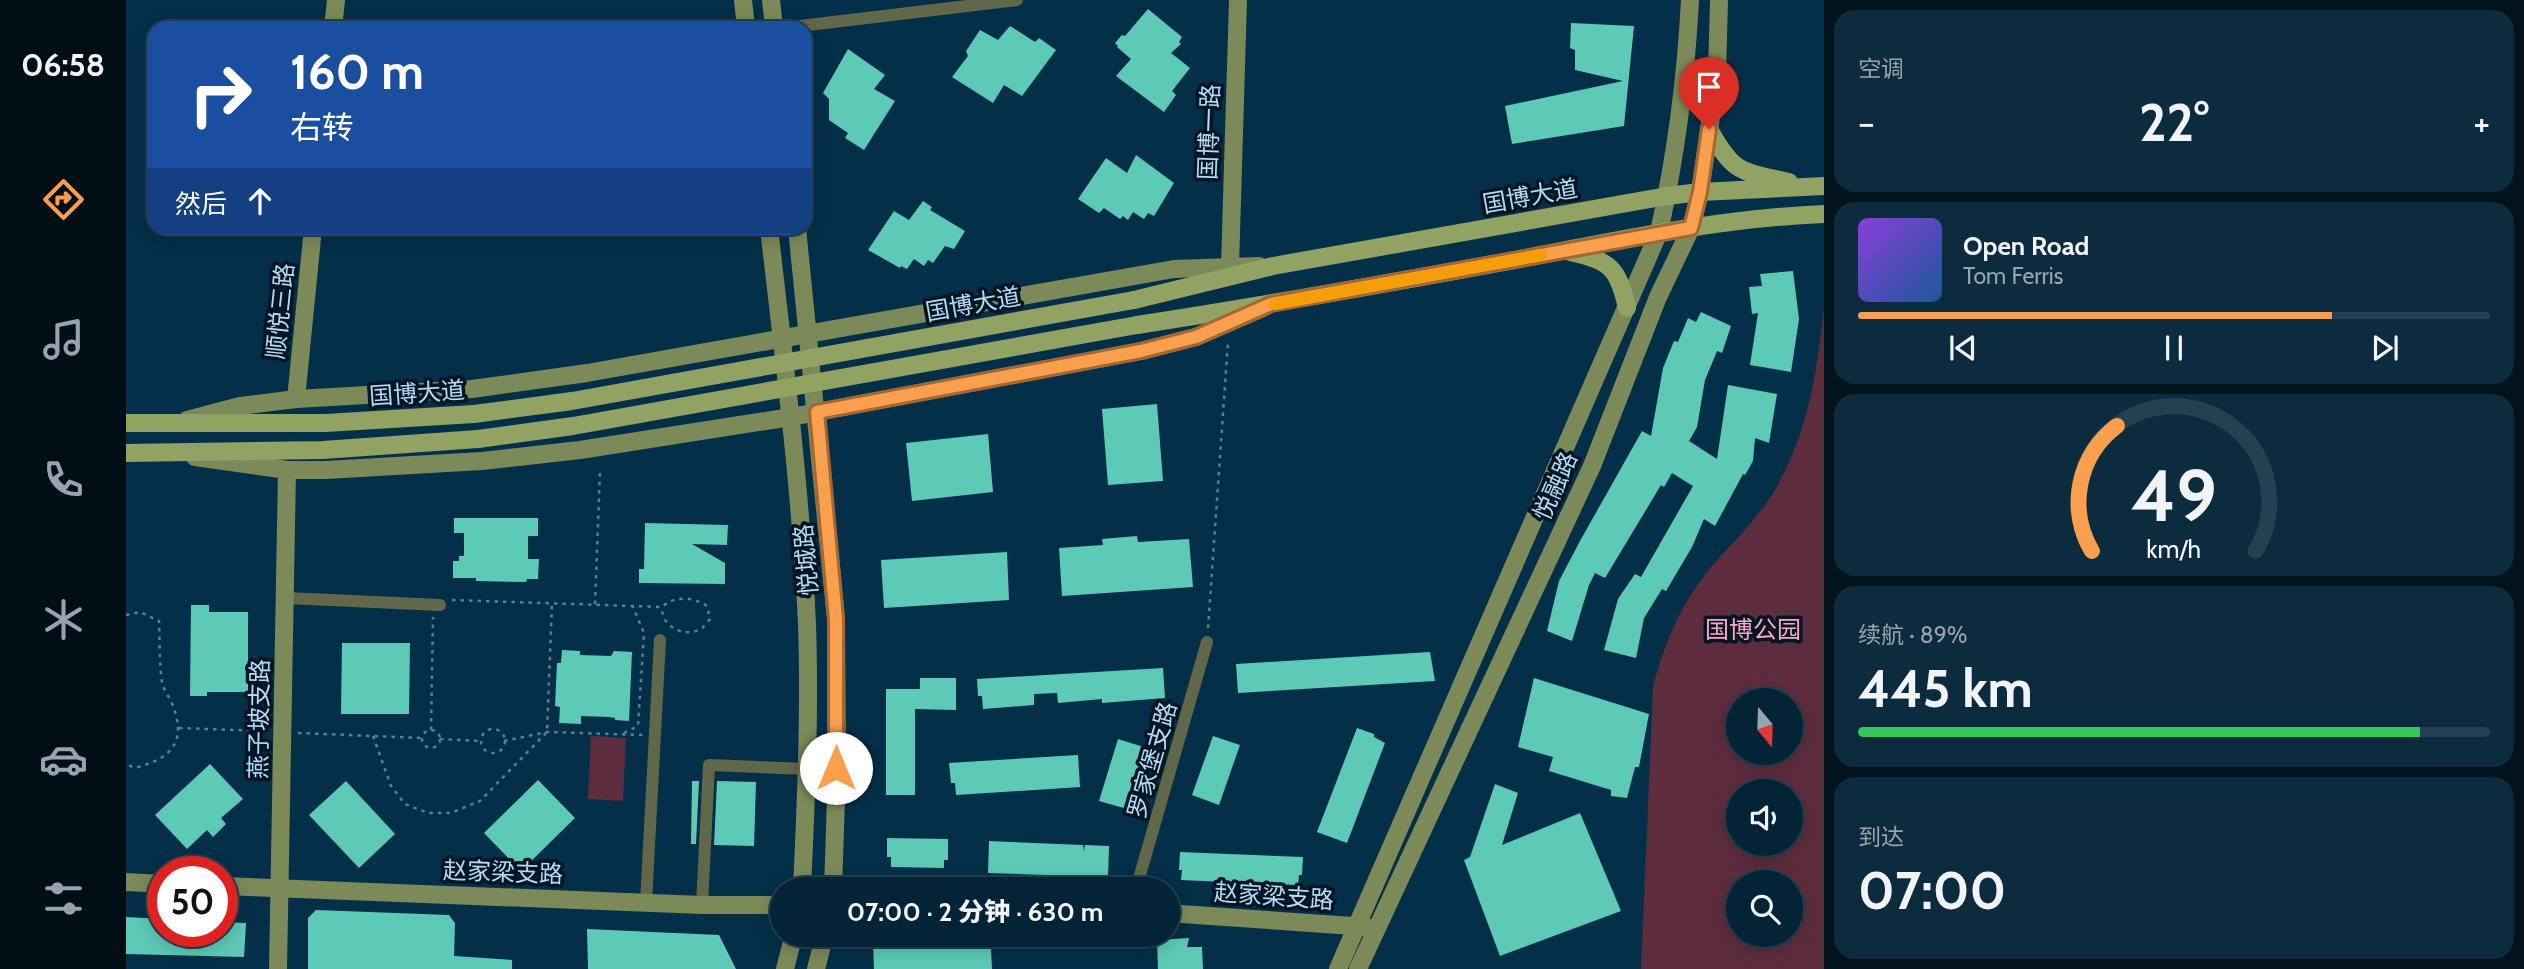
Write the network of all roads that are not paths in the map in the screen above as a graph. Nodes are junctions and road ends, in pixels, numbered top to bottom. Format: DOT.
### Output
graph roads {
  1 [pos="336,0"];
  2 [pos="743,0"];
  3 [pos="771,0"];
  4 [pos="1017,0"];
  5 [pos="1238,0"];
  6 [pos="1690,0"];
  7 [pos="1719,0"];
  8 [pos="334,21"];
  9 [pos="745,21"];
  10 [pos="773,21"];
  11 [pos="812,25"];
  12 [pos="1709,129"];
  13 [pos="1818,187"];
  14 [pos="1700,192"];
  15 [pos="1667,196"];
  16 [pos="1824,214"];
  17 [pos="1691,228"];
  18 [pos="1660,232"];
  19 [pos="312,235"];
  20 [pos="770,235"];
  21 [pos="798,235"];
  22 [pos="1564,250"];
  23 [pos="1273,265"];
  24 [pos="1230,266"];
  25 [pos="1271,304"];
  26 [pos="1627,307"];
  27 [pos="809,332"];
  28 [pos="782,338"];
  29 [pos="296,399"];
  30 [pos="817,412"];
  31 [pos="791,417"];
  32 [pos="126,423"];
  33 [pos="172,424"];
  34 [pos="126,453"];
  35 [pos="167,453"];
  36 [pos="287,470"];
  37 [pos="286,598"];
  38 [pos="440,605"];
  39 [pos="660,640"];
  40 [pos="1207,642"];
  41 [pos="807,769"];
  42 [pos="802,877"];
  43 [pos="833,877"];
  44 [pos="1139,877"];
  45 [pos="126,882"];
  46 [pos="147,883"];
  47 [pos="238,887"];
  48 [pos="280,889"];
  49 [pos="646,902"];
  50 [pos="702,905"];
  51 [pos="770,905"];
  52 [pos="1180,914"];
  53 [pos="1357,926"];
  54 [pos="1377,928"];
  55 [pos="791,947"];
  56 [pos="821,947"];
  57 [pos="278,969"];
  58 [pos="785,969"];
  59 [pos="816,969"];
  60 [pos="1338,969"];
  61 [pos="1358,969"];
  1 -- 8 [label="street"];
  2 -- 9 [label="street"];
  3 -- 10 [label="street"];
  4 -- 11 [label="street"];
  5 -- 24 [label="street, 国博一路"];
  6 -- 15 [label="street, 悦融路"];
  7 -- 12 [label="street, 悦融路"];
  12 -- 13 [label="main road"];
  12 -- 14 [label="street, 悦融路"];
  13 -- 14 [label="main road, 国博大道"];
  14 -- 15 [label="main road, 国博大道"];
  14 -- 17 [label="street, 悦融路"];
  15 -- 18 [label="street, 悦融路"];
  15 -- 23 [label="main road, 国博大道"];
  16 -- 17 [label="main road, 国博大道"];
  17 -- 18 [label="main road, 国博大道"];
  17 -- 54 [label="street, 悦融路"];
  18 -- 22 [label="main road, 国博大道"];
  18 -- 26 [label="street, 悦融路"];
  19 -- 29 [label="street, 顺悦三路"];
  20 -- 28 [label="street, 悦城路"];
  21 -- 27 [label="street, 悦城路"];
  22 -- 25 [label="main road, 国博大道"];
  22 -- 26 [label="main road"];
  23 -- 24 [label="street"];
  23 -- 33 [label="main road, 国博大道, bridge"];
  24 -- 27 [label="street"];
  25 -- 30 [label="street"];
  25 -- 35 [label="main road, 国博大道, bridge"];
  26 -- 53 [label="street, 悦融路"];
  27 -- 28 [label="street"];
  27 -- 30 [label="street, 悦城路"];
  28 -- 29 [label="street"];
  28 -- 31 [label="street, 悦城路"];
  29 -- 33 [label="street"];
  30 -- 31 [label="street"];
  30 -- 43 [label="street, 悦城路"];
  31 -- 36 [label="street"];
  31 -- 41 [label="street, 悦城路"];
  32 -- 33 [label="main road, 国博大道"];
  34 -- 35 [label="main road, 国博大道"];
  35 -- 36 [label="street"];
  36 -- 37 [label="street, 燕子坡支路"];
  37 -- 38 [label="street"];
  37 -- 48 [label="street, 燕子坡支路"];
  39 -- 49 [label="street"];
  40 -- 44 [label="street, 罗家堡支路"];
  41 -- 42 [label="street, 悦城路"];
  41 -- 50 [label="street"];
  45 -- 46 [label="street"];
  47 -- 48 [label="street, 赵家梁支路"];
  48 -- 49 [label="street, 赵家梁支路"];
  48 -- 57 [label="street, 燕子坡支路"];
  49 -- 50 [label="street, 赵家梁支路"];
  50 -- 51 [label="street, 赵家梁支路"];
  52 -- 53 [label="street, 赵家梁支路"];
  53 -- 54 [label="street, 赵家梁支路"];
  53 -- 60 [label="street, 悦融路"];
  54 -- 61 [label="street, 悦融路"];
  55 -- 58 [label="street"];
  56 -- 59 [label="street"];
}
